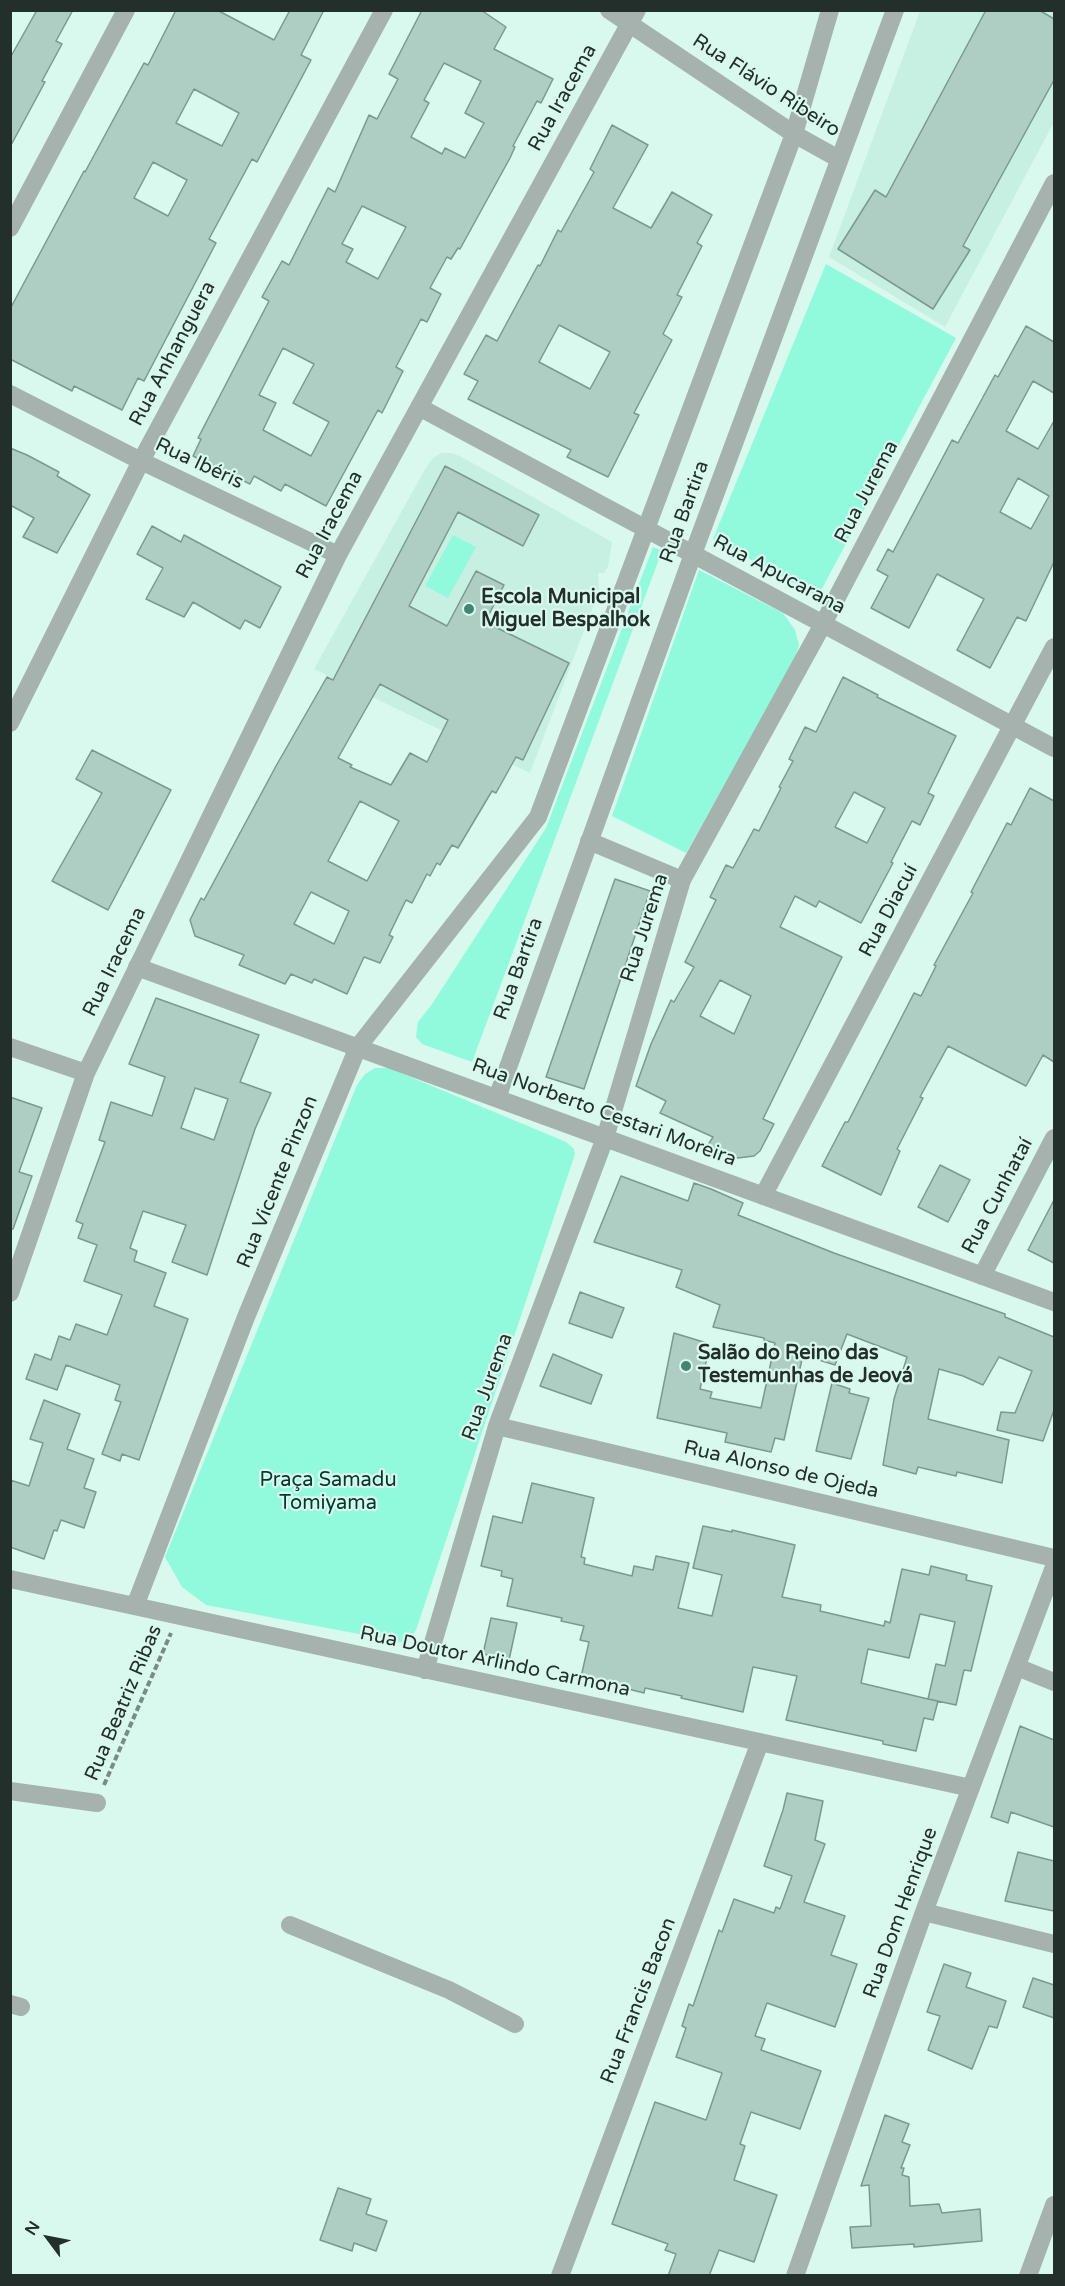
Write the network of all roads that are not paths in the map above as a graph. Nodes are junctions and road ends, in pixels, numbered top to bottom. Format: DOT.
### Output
graph roads {
  1 [pos="126,10"];
  2 [pos="384,10"];
  3 [pos="609,10"];
  4 [pos="830,10"];
  5 [pos="895,10"];
  6 [pos="633,17"];
  7 [pos="794,134"];
  8 [pos="839,159"];
  9 [pos="1054,183"];
  10 [pos="10,228"];
  11 [pos="10,394"];
  12 [pos="419,407"];
  13 [pos="141,461"];
  14 [pos="646,529"];
  15 [pos="693,554"];
  16 [pos="338,555"];
  17 [pos="823,624"];
  18 [pos="1054,647"];
  19 [pos="10,723"];
  20 [pos="1012,726"];
  21 [pos="1054,748"];
  22 [pos="537,817"];
  23 [pos="589,841"];
  24 [pos="682,880"];
  25 [pos="137,967"];
  26 [pos="10,1047"];
  27 [pos="358,1047"];
  28 [pos="86,1072"];
  29 [pos="497,1098"];
  30 [pos="605,1137"];
  31 [pos="1054,1138"];
  32 [pos="763,1196"];
  33 [pos="982,1276"];
  34 [pos="10,1293"];
  35 [pos="1054,1302"];
  36 [pos="496,1426"];
  37 [pos="1054,1558"];
  38 [pos="1054,1567"];
  39 [pos="10,1579"];
  40 [pos="135,1606"];
  41 [pos="1017,1667"];
  42 [pos="425,1670"];
  43 [pos="1054,1682"];
  44 [pos="760,1742"];
  45 [pos="971,1788"];
  46 [pos="10,1791"];
  47 [pos="97,1803"];
  48 [pos="924,1912"];
  49 [pos="290,1925"];
  50 [pos="1054,1944"];
  51 [pos="515,2024"];
  52 [pos="1054,2205"];
  53 [pos="560,2276"];
  54 [pos="795,2276"];
  55 [pos="1028,2276"];
  1 -- 10 [label="street"];
  2 -- 13 [label="street, Rua Anhanguera"];
  3 -- 6 [label="street, Rua Flávio Ribeiro"];
  4 -- 7 [label="street, Rua Bartira"];
  5 -- 8 [label="street, Rua Bartira"];
  6 -- 7 [label="street, Rua Flávio Ribeiro"];
  6 -- 12 [label="street, Rua Iracema"];
  7 -- 8 [label="street, Rua Flávio Ribeiro"];
  7 -- 14 [label="street, Rua Bartira"];
  8 -- 15 [label="street, Rua Bartira"];
  9 -- 17 [label="street, Rua Jurema"];
  11 -- 13 [label="street, Rua Ibéris"];
  12 -- 14 [label="street, Rua Apucarana"];
  12 -- 16 [label="street, Rua Iracema"];
  13 -- 16 [label="street, Rua Ibéris"];
  13 -- 19 [label="street, Rua Anhanguera"];
  14 -- 15 [label="street, Rua Apucarana"];
  14 -- 22 [label="street, Rua Bartira"];
  15 -- 17 [label="street, Rua Apucarana"];
  15 -- 23 [label="street, Rua Bartira"];
  16 -- 25 [label="street, Rua Iracema"];
  17 -- 20 [label="street, Rua Apucarana"];
  17 -- 24 [label="street, Rua Jurema"];
  18 -- 20 [label="street, Rua Diacuí"];
  20 -- 21 [label="street, Rua Apucarana"];
  20 -- 32 [label="street, Rua Diacuí"];
  22 -- 27 [label="street, Rua Vicente Pinzon"];
  23 -- 24 [label="street"];
  23 -- 29 [label="street, Rua Bartira"];
  24 -- 30 [label="street, Rua Jurema"];
  25 -- 27 [label="street, Rua Norberto Cestari Moreira"];
  25 -- 28 [label="street, Rua Iracema"];
  26 -- 28 [label="street"];
  27 -- 29 [label="street, Rua Norberto Cestari Moreira"];
  27 -- 40 [label="street, Rua Vicente Pinzon"];
  28 -- 34 [label="street, Rua Iracema"];
  29 -- 30 [label="street, Rua Norberto Cestari Moreira"];
  30 -- 32 [label="street, Rua Norberto Cestari Moreira"];
  30 -- 36 [label="street, Rua Jurema"];
  31 -- 33 [label="street, Rua Cunhataí"];
  32 -- 33 [label="street, Rua Norberto Cestari Moreira"];
  33 -- 35 [label="street, Rua Norberto Cestari Moreira"];
  36 -- 37 [label="street, Rua Alonso de Ojeda"];
  36 -- 42 [label="street, Rua Jurema"];
  38 -- 41 [label="street, Rua Dom Henrique"];
  39 -- 40 [label="street, Rua Doutor Arlindo Carmona"];
  40 -- 42 [label="street, Rua Doutor Arlindo Carmona"];
  41 -- 43 [label="street"];
  41 -- 45 [label="street, Rua Dom Henrique"];
  42 -- 44 [label="street, Rua Doutor Arlindo Carmona"];
  44 -- 45 [label="street, Rua Doutor Arlindo Carmona"];
  44 -- 53 [label="street, Rua Francis Bacon"];
  45 -- 48 [label="street, Rua Dom Henrique"];
  46 -- 47 [label="street"];
  48 -- 50 [label="street"];
  48 -- 54 [label="street, Rua Dom Henrique"];
  49 -- 51 [label="street"];
  52 -- 55 [label="street"];
}
